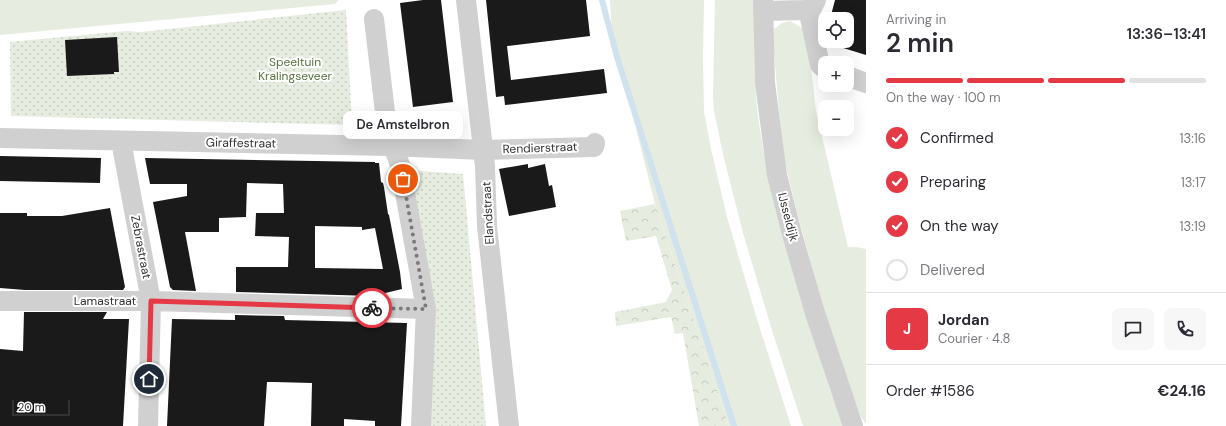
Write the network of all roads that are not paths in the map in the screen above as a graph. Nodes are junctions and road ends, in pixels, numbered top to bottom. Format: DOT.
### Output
graph roads {
  1 [pos="466,0"];
  2 [pos="812,4"];
  3 [pos="763,5"];
  4 [pos="374,19"];
  5 [pos="819,56"];
  6 [pos="854,79"];
  7 [pos="866,83"];
  8 [pos="0,138"];
  9 [pos="121,141"];
  10 [pos="595,144"];
  11 [pos="391,146"];
  12 [pos="483,150"];
  13 [pos="0,301"];
  14 [pos="151,301"];
  15 [pos="426,309"];
  16 [pos="148,426"];
  17 [pos="421,426"];
  18 [pos="510,426"];
  19 [pos="853,426"];
  1 -- 12 [label="street, Elandstraat"];
  2 -- 3 [label="street"];
  2 -- 5 [label="street"];
  3 -- 19 [label="street, IJsseldijk"];
  4 -- 11 [label="street"];
  6 -- 7 [label="street"];
  8 -- 9 [label="street, Giraffestraat"];
  9 -- 11 [label="street, Giraffestraat"];
  9 -- 14 [label="street, Zebrastraat"];
  10 -- 12 [label="street, Rendierstraat"];
  11 -- 12 [label="street, Giraffestraat"];
  11 -- 15 [label="street"];
  12 -- 18 [label="street, Elandstraat"];
  13 -- 14 [label="street, Lamastraat"];
  14 -- 15 [label="street, Lamastraat"];
  14 -- 16 [label="street, Zebrastraat"];
  15 -- 17 [label="street"];
}
